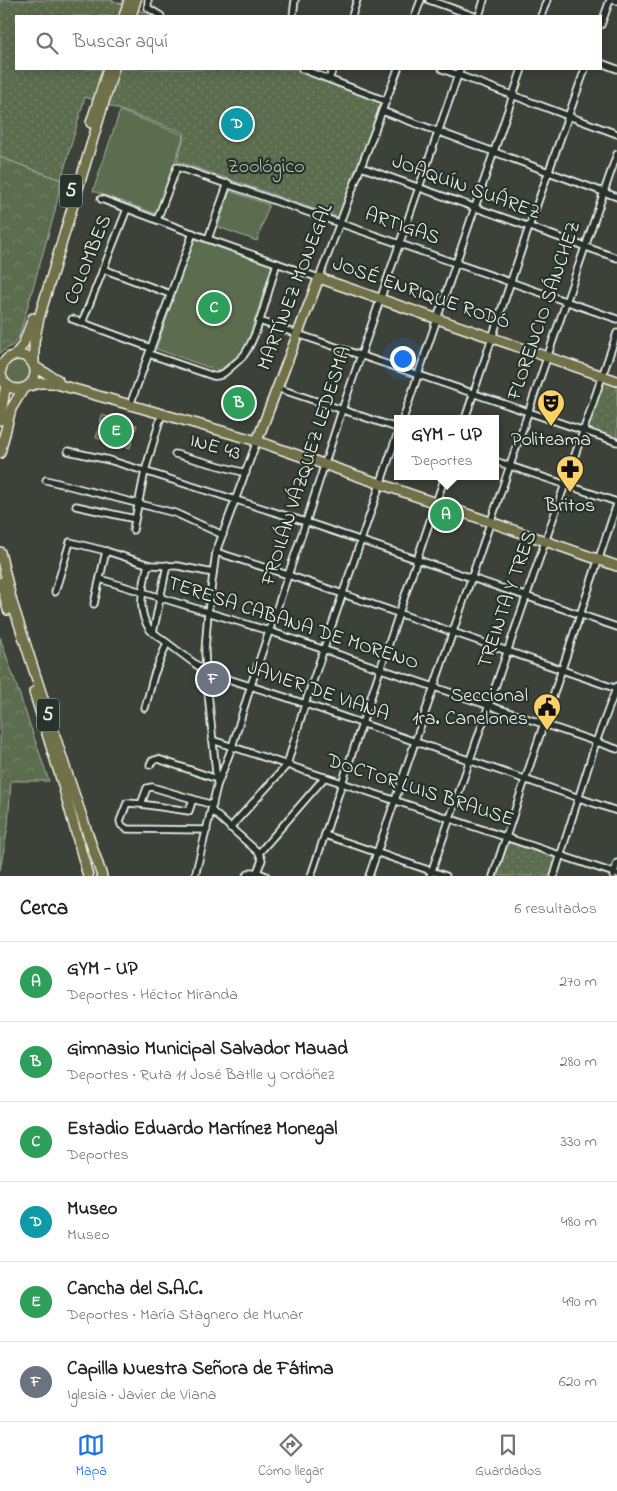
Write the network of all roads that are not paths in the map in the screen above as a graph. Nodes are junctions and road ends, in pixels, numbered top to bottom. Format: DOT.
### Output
graph roads {
  1 [pos="129,0"];
  2 [pos="136,0"];
  3 [pos="148,0"];
  4 [pos="295,0"];
  5 [pos="357,0"];
  6 [pos="421,0"];
  7 [pos="430,0"];
  8 [pos="484,0"];
  9 [pos="547,0"];
  10 [pos="610,0"];
  11 [pos="124,15"];
  12 [pos="130,15"];
  13 [pos="159,15"];
  14 [pos="295,15"];
  15 [pos="352,15"];
  16 [pos="416,15"];
  17 [pos="471,15"];
  18 [pos="479,15"];
  19 [pos="541,15"];
  20 [pos="602,22"];
  21 [pos="602,63"];
  22 [pos="617,69"];
  23 [pos="108,70"];
  24 [pos="113,70"];
  25 [pos="305,70"];
  26 [pos="333,70"];
  27 [pos="398,70"];
  28 [pos="522,70"];
  29 [pos="584,70"];
  30 [pos="459,72"];
  31 [pos="108,79"];
  32 [pos="329,79"];
  33 [pos="104,91"];
  34 [pos="513,95"];
  35 [pos="386,101"];
  36 [pos="382,111"];
  37 [pos="568,116"];
  38 [pos="438,132"];
  39 [pos="617,134"];
  40 [pos="494,152"];
  41 [pos="617,154"];
  42 [pos="360,168"];
  43 [pos="548,172"];
  44 [pos="228,183"];
  45 [pos="419,188"];
  46 [pos="604,192"];
  47 [pos="617,197"];
  48 [pos="101,199"];
  49 [pos="475,208"];
  50 [pos="127,209"];
  51 [pos="157,220"];
  52 [pos="340,222"];
  53 [pos="529,227"];
  54 [pos="193,233"];
  55 [pos="208,239"];
  56 [pos="399,244"];
  57 [pos="585,246"];
  58 [pos="617,258"];
  59 [pos="277,263"];
  60 [pos="456,263"];
  61 [pos="103,269"];
  62 [pos="319,278"];
  63 [pos="511,282"];
  64 [pos="170,294"];
  65 [pos="380,299"];
  66 [pos="566,301"];
  67 [pos="437,318"];
  68 [pos="72,319"];
  69 [pos="617,320"];
  70 [pos="260,321"];
  71 [pos="82,323"];
  72 [pos="297,334"];
  73 [pos="617,334"];
  74 [pos="492,338"];
  75 [pos="150,351"];
  76 [pos="15,355"];
  77 [pos="361,355"];
  78 [pos="547,356"];
  79 [pos="2,362"];
  80 [pos="34,366"];
  81 [pos="418,374"];
  82 [pos="602,375"];
  83 [pos="3,381"];
  84 [pos="617,381"];
  85 [pos="26,387"];
  86 [pos="277,388"];
  87 [pos="474,393"];
  88 [pos="131,403"];
  89 [pos="342,410"];
  90 [pos="528,411"];
  91 [pos="163,412"];
  92 [pos="404,415"];
  93 [pos="466,415"];
  94 [pos="0,420"];
  95 [pos="394,427"];
  96 [pos="584,430"];
  97 [pos="257,439"];
  98 [pos="617,442"];
  99 [pos="394,445"];
  100 [pos="68,451"];
  101 [pos="0,453"];
  102 [pos="175,454"];
  103 [pos="499,462"];
  104 [pos="325,463"];
  105 [pos="510,466"];
  106 [pos="145,471"];
  107 [pos="246,473"];
  108 [pos="46,480"];
  109 [pos="444,480"];
  110 [pos="382,483"];
  111 [pos="565,484"];
  112 [pos="236,500"];
  113 [pos="138,503"];
  114 [pos="436,503"];
  115 [pos="617,503"];
  116 [pos="76,506"];
  117 [pos="135,519"];
  118 [pos="306,522"];
  119 [pos="491,522"];
  120 [pos="133,530"];
  121 [pos="223,534"];
  122 [pos="362,541"];
  123 [pos="546,541"];
  124 [pos="106,551"];
  125 [pos="0,552"];
  126 [pos="216,552"];
  127 [pos="417,559"];
  128 [pos="598,559"];
  129 [pos="150,565"];
  130 [pos="167,565"];
  131 [pos="617,566"];
  132 [pos="213,573"];
  133 [pos="288,575"];
  134 [pos="472,577"];
  135 [pos="0,579"];
  136 [pos="100,579"];
  137 [pos="55,592"];
  138 [pos="142,592"];
  139 [pos="344,595"];
  140 [pos="527,596"];
  141 [pos="161,598"];
  142 [pos="94,604"];
  143 [pos="208,612"];
  144 [pos="398,613"];
  145 [pos="580,614"];
  146 [pos="617,627"];
  147 [pos="269,631"];
  148 [pos="454,632"];
  149 [pos="153,633"];
  150 [pos="167,643"];
  151 [pos="324,650"];
  152 [pos="508,651"];
  153 [pos="380,669"];
  154 [pos="562,669"];
  155 [pos="206,672"];
  156 [pos="251,685"];
  157 [pos="617,687"];
  158 [pos="434,688"];
  159 [pos="305,704"];
  160 [pos="489,706"];
  161 [pos="144,708"];
  162 [pos="361,724"];
  163 [pos="543,724"];
  164 [pos="212,740"];
  165 [pos="416,742"];
  166 [pos="596,742"];
  167 [pos="232,747"];
  168 [pos="617,749"];
  169 [pos="470,760"];
  170 [pos="150,765"];
  171 [pos="286,765"];
  172 [pos="325,777"];
  173 [pos="525,779"];
  174 [pos="217,782"];
  175 [pos="343,783"];
  176 [pos="578,798"];
  177 [pos="193,799"];
  178 [pos="396,800"];
  179 [pos="142,804"];
  180 [pos="212,808"];
  181 [pos="617,811"];
  182 [pos="450,818"];
  183 [pos="230,828"];
  184 [pos="207,830"];
  185 [pos="325,835"];
  186 [pos="506,836"];
  187 [pos="260,853"];
  188 [pos="377,853"];
  189 [pos="561,854"];
  190 [pos="617,864"];
  191 [pos="257,872"];
  192 [pos="431,874"];
  193 [pos="615,874"];
  194 [pos="88,876"];
  195 [pos="102,876"];
  196 [pos="195,876"];
  197 [pos="246,876"];
  198 [pos="266,876"];
  199 [pos="311,876"];
  200 [pos="369,876"];
  201 [pos="446,876"];
  202 [pos="494,876"];
  203 [pos="554,876"];
  1 -- 11 [label="highway"];
  2 -- 12 [label="highway"];
  3 -- 13 [label="street"];
  4 -- 14 [label="street"];
  5 -- 15 [label="street"];
  6 -- 16 [label="street"];
  7 -- 17 [label="street"];
  8 -- 18 [label="street"];
  9 -- 19 [label="street"];
  10 -- 20 [label="street"];
  21 -- 22 [label="street"];
  23 -- 31 [label="highway, 5"];
  24 -- 31 [label="highway, 5"];
  25 -- 32 [label="street"];
  26 -- 32 [label="street"];
  27 -- 35 [label="street, MARTÍNEZ MONEGAL"];
  28 -- 34 [label="street"];
  29 -- 37 [label="street"];
  30 -- 34 [label="street"];
  30 -- 38 [label="street, FROILÁN VÁZQUEZ LEDESMA"];
  31 -- 33 [label="highway, 5"];
  32 -- 35 [label="street"];
  33 -- 76 [label="highway, 5"];
  33 -- 80 [label="highway, 5"];
  34 -- 37 [label="street"];
  34 -- 40 [label="street"];
  35 -- 36 [label="street, MARTÍNEZ MONEGAL"];
  36 -- 38 [label="street"];
  36 -- 42 [label="street, MARTÍNEZ MONEGAL"];
  37 -- 39 [label="street"];
  37 -- 43 [label="street"];
  38 -- 40 [label="street"];
  38 -- 45 [label="street, FROILÁN VÁZQUEZ LEDESMA"];
  40 -- 43 [label="street"];
  40 -- 49 [label="street"];
  41 -- 46 [label="street, FLORENCIO SÁNCHEZ"];
  42 -- 45 [label="street, JOAQUÍN SUÁREZ"];
  42 -- 52 [label="street, MARTÍNEZ MONEGAL"];
  43 -- 46 [label="street"];
  43 -- 53 [label="street"];
  44 -- 51 [label="street, ARTIGAS"];
  44 -- 52 [label="street, ARTIGAS"];
  44 -- 55 [label="street"];
  45 -- 49 [label="street, JOAQUÍN SUÁREZ"];
  45 -- 56 [label="street, FROILÁN VÁZQUEZ LEDESMA"];
  46 -- 47 [label="street"];
  46 -- 57 [label="street, FLORENCIO SÁNCHEZ"];
  48 -- 50 [label="street, JOSÉ ENRIQUE RODÓ"];
  49 -- 53 [label="street, JOAQUÍN SUÁREZ"];
  49 -- 60 [label="street"];
  50 -- 51 [label="street, JOSÉ ENRIQUE RODÓ"];
  50 -- 61 [label="street, COLOMBES"];
  51 -- 54 [label="street, JOSÉ ENRIQUE RODÓ"];
  52 -- 56 [label="street, ARTIGAS"];
  52 -- 62 [label="street, MARTÍNEZ MONEGAL"];
  53 -- 57 [label="street, JOAQUÍN SUÁREZ"];
  53 -- 63 [label="street"];
  54 -- 55 [label="street, JOSÉ ENRIQUE RODÓ"];
  54 -- 64 [label="street"];
  55 -- 59 [label="street, JOSÉ ENRIQUE RODÓ"];
  56 -- 60 [label="street, ARTIGAS"];
  56 -- 65 [label="street, FROILÁN VÁZQUEZ LEDESMA"];
  57 -- 58 [label="street, JOAQUÍN SUÁREZ"];
  57 -- 66 [label="street, FLORENCIO SÁNCHEZ"];
  59 -- 62 [label="street, JOSÉ ENRIQUE RODÓ"];
  59 -- 70 [label="street"];
  60 -- 63 [label="street, ARTIGAS"];
  60 -- 67 [label="street"];
  61 -- 64 [label="street"];
  61 -- 71 [label="street, COLOMBES"];
  62 -- 65 [label="highway, JOSÉ ENRIQUE RODÓ"];
  62 -- 72 [label="highway, MARTÍNEZ MONEGAL"];
  63 -- 66 [label="street, ARTIGAS"];
  63 -- 74 [label="street"];
  64 -- 75 [label="street"];
  65 -- 67 [label="highway, JOSÉ ENRIQUE RODÓ"];
  65 -- 77 [label="street, FROILÁN VÁZQUEZ LEDESMA"];
  66 -- 69 [label="street, ARTIGAS"];
  66 -- 78 [label="street, FLORENCIO SÁNCHEZ"];
  67 -- 74 [label="highway, JOSÉ ENRIQUE RODÓ"];
  67 -- 81 [label="street"];
  68 -- 71 [label="street"];
  70 -- 72 [label="street"];
  70 -- 75 [label="street"];
  71 -- 75 [label="street"];
  72 -- 77 [label="street"];
  72 -- 86 [label="highway, MARTÍNEZ MONEGAL"];
  73 -- 82 [label="street, TREINTA Y TRES"];
  74 -- 78 [label="highway, JOSÉ ENRIQUE RODÓ"];
  74 -- 87 [label="street"];
  75 -- 88 [label="street"];
  76 -- 79 [label="highway"];
  76 -- 80 [label="highway"];
  77 -- 81 [label="street"];
  77 -- 89 [label="street, FROILÁN VÁZQUEZ LEDESMA"];
  78 -- 82 [label="highway, JOSÉ ENRIQUE RODÓ"];
  78 -- 90 [label="street, FLORENCIO SÁNCHEZ"];
  79 -- 83 [label="highway"];
  80 -- 85 [label="highway"];
  80 -- 88 [label="highway"];
  81 -- 87 [label="street"];
  81 -- 92 [label="street"];
  82 -- 84 [label="highway, JOSÉ ENRIQUE RODÓ"];
  82 -- 96 [label="street, TREINTA Y TRES"];
  83 -- 85 [label="highway"];
  83 -- 94 [label="highway"];
  85 -- 88 [label="highway"];
  85 -- 101 [label="highway"];
  86 -- 89 [label="street"];
  86 -- 97 [label="highway, MARTÍNEZ MONEGAL"];
  87 -- 90 [label="street"];
  87 -- 93 [label="street"];
  88 -- 91 [label="highway"];
  89 -- 95 [label="street"];
  89 -- 104 [label="street, FROILÁN VÁZQUEZ LEDESMA"];
  90 -- 96 [label="street"];
  90 -- 105 [label="street, FLORENCIO SÁNCHEZ"];
  91 -- 97 [label="highway"];
  91 -- 106 [label="street"];
  96 -- 98 [label="street"];
  96 -- 111 [label="street, TREINTA Y TRES"];
  97 -- 104 [label="highway"];
  97 -- 107 [label="street, MARTÍNEZ MONEGAL"];
  99 -- 110 [label="street"];
  100 -- 106 [label="street"];
  102 -- 107 [label="street, INE 43"];
  103 -- 105 [label="street"];
  104 -- 110 [label="highway"];
  104 -- 118 [label="street, FROILÁN VÁZQUEZ LEDESMA"];
  105 -- 111 [label="street"];
  105 -- 119 [label="street, FLORENCIO SÁNCHEZ"];
  106 -- 112 [label="street"];
  106 -- 113 [label="street"];
  107 -- 112 [label="street, MARTÍNEZ MONEGAL"];
  108 -- 113 [label="street"];
  109 -- 114 [label="street"];
  110 -- 114 [label="highway"];
  110 -- 122 [label="street"];
  111 -- 115 [label="street"];
  111 -- 123 [label="street, TREINTA Y TRES"];
  112 -- 118 [label="street"];
  112 -- 121 [label="street, MARTÍNEZ MONEGAL"];
  113 -- 117 [label="street"];
  113 -- 121 [label="street"];
  114 -- 119 [label="highway"];
  114 -- 127 [label="street"];
  115 -- 128 [label="street"];
  116 -- 117 [label="street"];
  117 -- 120 [label="street"];
  118 -- 122 [label="street"];
  118 -- 133 [label="street, FROILÁN VÁZQUEZ LEDESMA"];
  119 -- 123 [label="highway"];
  119 -- 134 [label="street, FLORENCIO SÁNCHEZ"];
  121 -- 126 [label="street, MARTÍNEZ MONEGAL"];
  122 -- 127 [label="street"];
  122 -- 139 [label="street"];
  123 -- 128 [label="highway"];
  123 -- 140 [label="street, TREINTA Y TRES"];
  124 -- 129 [label="street"];
  124 -- 136 [label="street"];
  124 -- 137 [label="street"];
  125 -- 195 [label="highway, 5"];
  126 -- 132 [label="street, MARTÍNEZ MONEGAL"];
  126 -- 133 [label="street"];
  127 -- 134 [label="street"];
  127 -- 144 [label="street"];
  128 -- 131 [label="highway"];
  128 -- 145 [label="street"];
  129 -- 130 [label="street"];
  129 -- 138 [label="street"];
  130 -- 132 [label="street"];
  130 -- 141 [label="street"];
  132 -- 143 [label="street, MARTÍNEZ MONEGAL"];
  133 -- 139 [label="street"];
  133 -- 147 [label="street, FROILÁN VÁZQUEZ LEDESMA"];
  134 -- 140 [label="street"];
  134 -- 148 [label="street, FLORENCIO SÁNCHEZ"];
  135 -- 194 [label="highway, 5"];
  136 -- 138 [label="street, TERESA CABANA DE MORENO"];
  136 -- 142 [label="street"];
  138 -- 141 [label="street, TERESA CABANA DE MORENO"];
  138 -- 149 [label="street"];
  139 -- 144 [label="street"];
  139 -- 151 [label="street"];
  140 -- 145 [label="street"];
  140 -- 152 [label="street, TREINTA Y TRES"];
  141 -- 143 [label="street, TERESA CABANA DE MORENO"];
  141 -- 149 [label="street"];
  143 -- 147 [label="street, TERESA CABANA DE MORENO"];
  143 -- 155 [label="street, MARTÍNEZ MONEGAL"];
  144 -- 148 [label="street"];
  144 -- 153 [label="street"];
  145 -- 146 [label="street"];
  145 -- 154 [label="street"];
  147 -- 151 [label="street, TERESA CABANA DE MORENO"];
  147 -- 156 [label="street, FROILÁN VÁZQUEZ LEDESMA"];
  148 -- 152 [label="street"];
  148 -- 158 [label="street, FLORENCIO SÁNCHEZ"];
  149 -- 150 [label="street"];
  150 -- 155 [label="street"];
  150 -- 161 [label="street"];
  151 -- 153 [label="street, TERESA CABANA DE MORENO"];
  151 -- 159 [label="street"];
  152 -- 154 [label="street"];
  152 -- 160 [label="street, TREINTA Y TRES"];
  153 -- 158 [label="street, TERESA CABANA DE MORENO"];
  153 -- 162 [label="street"];
  154 -- 157 [label="street"];
  154 -- 163 [label="street"];
  155 -- 156 [label="street, JAVIER DE VIANA"];
  155 -- 164 [label="street, MARTÍNEZ MONEGAL"];
  156 -- 159 [label="street, JAVIER DE VIANA"];
  156 -- 167 [label="street, FROILÁN VÁZQUEZ LEDESMA"];
  157 -- 166 [label="street"];
  158 -- 160 [label="street, TERESA CABANA DE MORENO"];
  158 -- 165 [label="street, FLORENCIO SÁNCHEZ"];
  159 -- 162 [label="street, JAVIER DE VIANA"];
  159 -- 171 [label="street"];
  160 -- 163 [label="street, TERESA CABANA DE MORENO"];
  160 -- 169 [label="street, TREINTA Y TRES"];
  162 -- 165 [label="street, JAVIER DE VIANA"];
  162 -- 175 [label="street"];
  163 -- 166 [label="street, TERESA CABANA DE MORENO"];
  163 -- 173 [label="street"];
  164 -- 167 [label="street, DOCTOR LUIS BRAUSE"];
  164 -- 174 [label="street, MARTÍNEZ MONEGAL"];
  165 -- 169 [label="street, JAVIER DE VIANA"];
  165 -- 178 [label="street, FLORENCIO SÁNCHEZ"];
  166 -- 168 [label="street, TERESA CABANA DE MORENO"];
  166 -- 176 [label="street"];
  167 -- 171 [label="street, DOCTOR LUIS BRAUSE"];
  167 -- 174 [label="street, FROILÁN VÁZQUEZ LEDESMA"];
  169 -- 173 [label="street, JAVIER DE VIANA"];
  169 -- 182 [label="street, TREINTA Y TRES"];
  170 -- 174 [label="street"];
  171 -- 172 [label="street, DOCTOR LUIS BRAUSE"];
  171 -- 183 [label="street"];
  172 -- 175 [label="street, DOCTOR LUIS BRAUSE"];
  172 -- 187 [label="street"];
  173 -- 176 [label="street, JAVIER DE VIANA"];
  173 -- 186 [label="street"];
  174 -- 180 [label="street, FROILÁN VÁZQUEZ LEDESMA"];
  175 -- 178 [label="street, DOCTOR LUIS BRAUSE"];
  175 -- 185 [label="street"];
  176 -- 181 [label="street, JAVIER DE VIANA"];
  176 -- 189 [label="street"];
  177 -- 179 [label="street"];
  177 -- 179 [label="street"];
  177 -- 180 [label="street"];
  178 -- 182 [label="street, DOCTOR LUIS BRAUSE"];
  178 -- 188 [label="street, FLORENCIO SÁNCHEZ"];
  179 -- 184 [label="street"];
  180 -- 183 [label="street"];
  180 -- 184 [label="street, FROILÁN VÁZQUEZ LEDESMA"];
  182 -- 186 [label="street, DOCTOR LUIS BRAUSE"];
  182 -- 192 [label="street, TREINTA Y TRES"];
  183 -- 187 [label="street"];
  184 -- 196 [label="street, FROILÁN VÁZQUEZ LEDESMA"];
  185 -- 188 [label="street"];
  185 -- 199 [label="street"];
  186 -- 189 [label="street, DOCTOR LUIS BRAUSE"];
  186 -- 202 [label="street"];
  187 -- 191 [label="street"];
  188 -- 192 [label="street"];
  188 -- 200 [label="street, FLORENCIO SÁNCHEZ"];
  189 -- 193 [label="street, DOCTOR LUIS BRAUSE"];
  189 -- 203 [label="street"];
  190 -- 193 [label="street"];
  191 -- 197 [label="street"];
  191 -- 198 [label="street"];
  192 -- 201 [label="street"];
}
